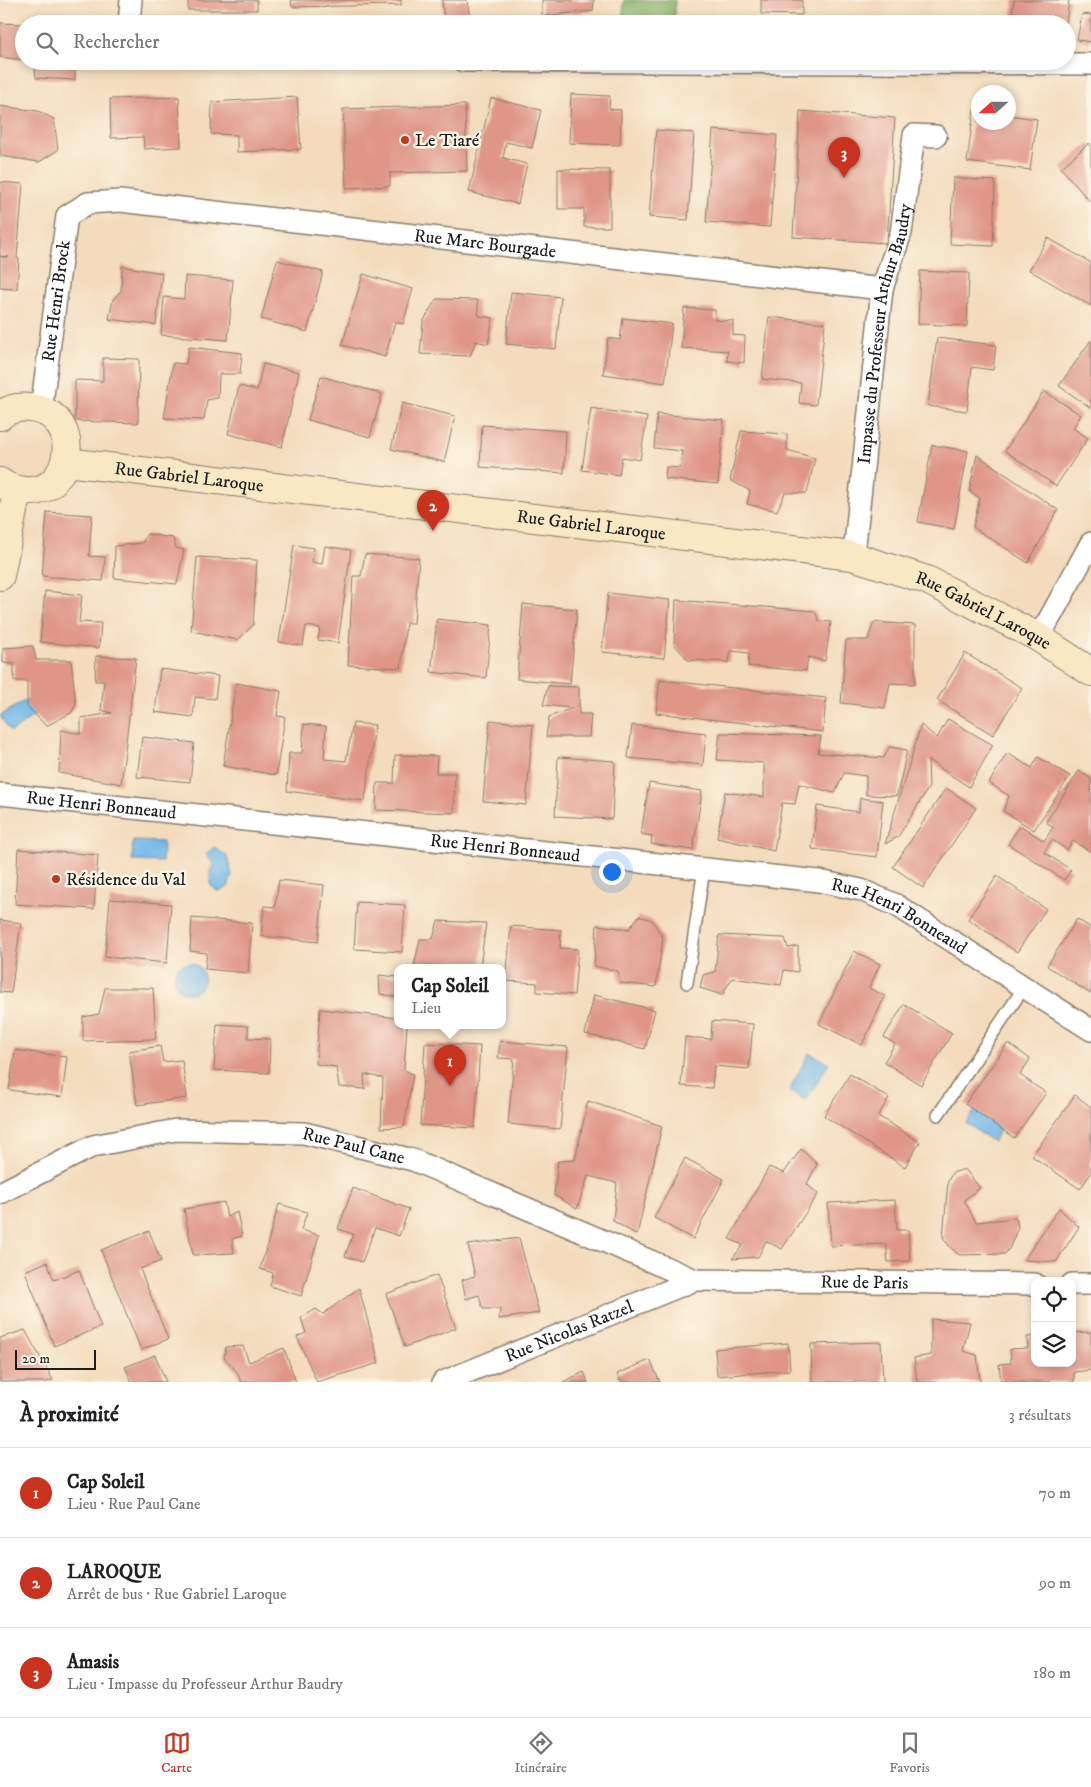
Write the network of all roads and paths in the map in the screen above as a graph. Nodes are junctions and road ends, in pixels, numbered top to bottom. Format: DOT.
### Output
graph roads {
  1 [pos="130,0"];
  2 [pos="129,15"];
  3 [pos="1076,64"];
  4 [pos="1091,64"];
  5 [pos="936,136"];
  6 [pos="88,203"];
  7 [pos="882,289"];
  8 [pos="41,410"];
  9 [pos="0,416"];
  10 [pos="66,462"];
  11 [pos="9,486"];
  12 [pos="1091,543"];
  13 [pos="852,556"];
  14 [pos="0,576"];
  15 [pos="1036,636"];
  16 [pos="1091,672"];
  17 [pos="0,794"];
  18 [pos="704,868"];
  19 [pos="687,983"];
  20 [pos="1025,986"];
  21 [pos="1091,1030"];
  22 [pos="938,1115"];
  23 [pos="0,1193"];
  24 [pos="695,1280"];
  25 [pos="1031,1284"];
  26 [pos="1076,1284"];
  27 [pos="1091,1284"];
  28 [pos="443,1382"];
  1 -- 2 [label="street"];
  3 -- 4 [label="street"];
  5 -- 7 [label="street, Impasse du Professeur Arthur Baudry"];
  6 -- 7 [label="street, Rue Marc Bourgade"];
  6 -- 8 [label="street, Rue Henri Brock"];
  7 -- 13 [label="street, Impasse du Professeur Arthur Baudry"];
  8 -- 9 [label="street"];
  8 -- 10 [label="street"];
  10 -- 11 [label="street"];
  10 -- 13 [label="street, Rue Gabriel Laroque"];
  11 -- 14 [label="street"];
  12 -- 15 [label="street"];
  13 -- 15 [label="street, Rue Gabriel Laroque"];
  15 -- 16 [label="street, Rue Gabriel Laroque"];
  17 -- 18 [label="street, Rue Henri Bonneaud"];
  18 -- 19 [label="lane"];
  18 -- 20 [label="street, Rue Henri Bonneaud"];
  20 -- 21 [label="street, Rue Henri Bonneaud"];
  20 -- 22 [label="lane"];
  23 -- 24 [label="street, Rue Paul Cane"];
  24 -- 25 [label="street, Rue de Paris"];
  24 -- 28 [label="street, Rue Nicolas Ratzel"];
  26 -- 27 [label="street"];
}
